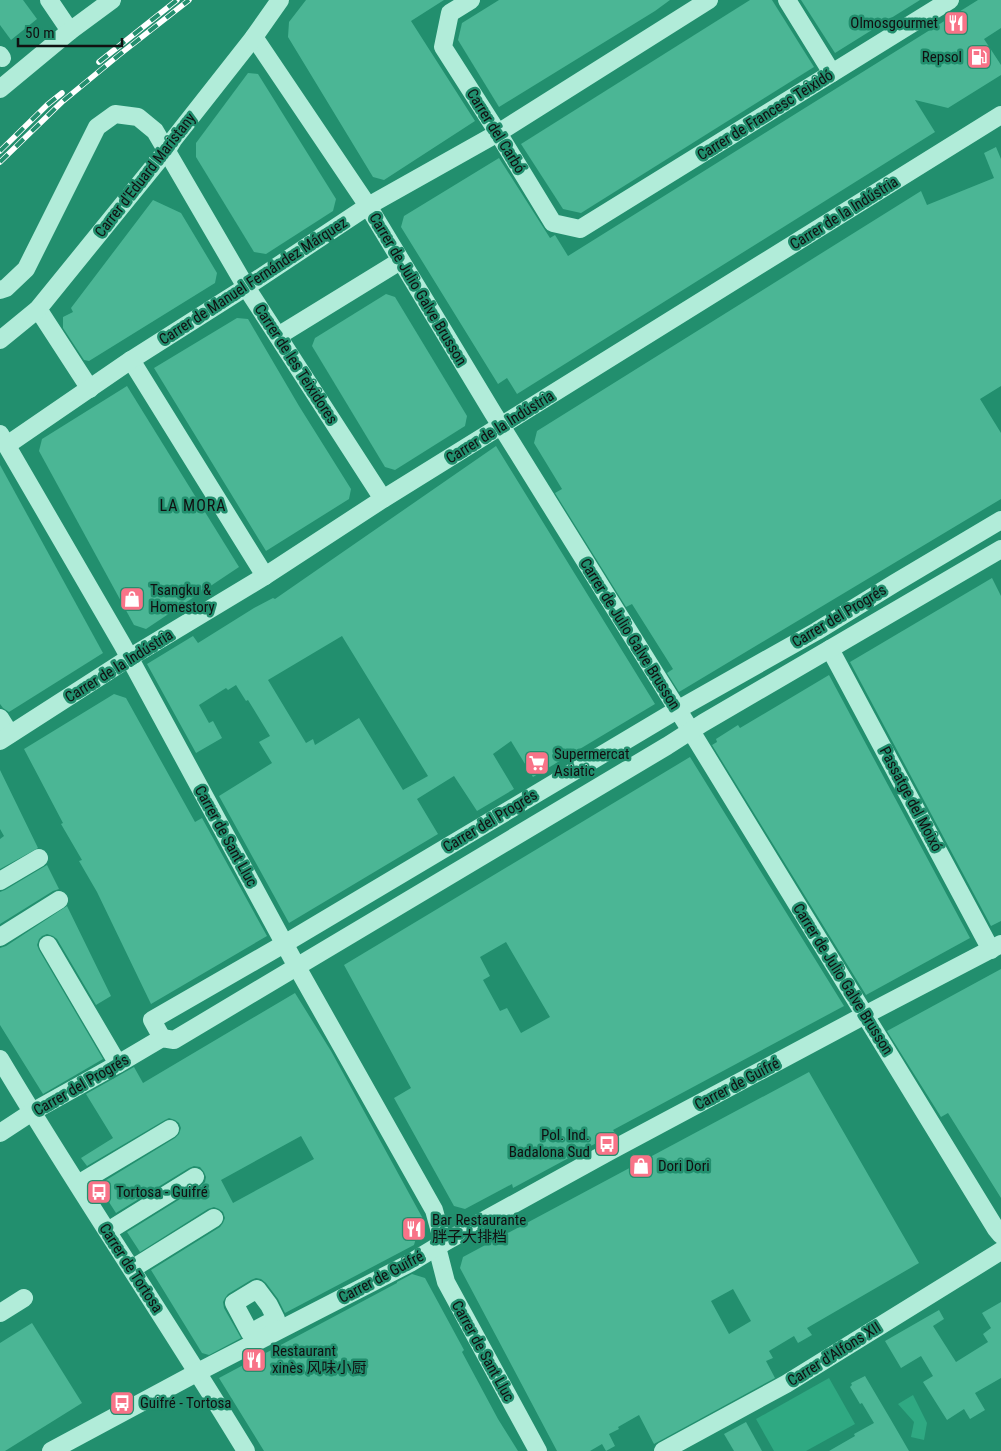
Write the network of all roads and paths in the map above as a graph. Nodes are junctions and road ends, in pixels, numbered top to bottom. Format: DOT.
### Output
graph roads {
  1 [pos="49,0"];
  2 [pos="112,0"];
  3 [pos="280,0"];
  4 [pos="471,0"];
  5 [pos="709,0"];
  6 [pos="786,0"];
  7 [pos="950,0"];
  8 [pos="70,31"];
  9 [pos="254,37"];
  10 [pos="832,73"];
  11 [pos="0,89"];
  12 [pos="1001,114"];
  13 [pos="498,133"];
  14 [pos="167,150"];
  15 [pos="368,206"];
  16 [pos="580,229"];
  17 [pos="400,261"];
  18 [pos="246,287"];
  19 [pos="0,290"];
  20 [pos="38,309"];
  21 [pos="278,336"];
  22 [pos="0,340"];
  23 [pos="131,360"];
  24 [pos="90,389"];
  25 [pos="501,426"];
  26 [pos="4,440"];
  27 [pos="384,499"];
  28 [pos="1001,520"];
  29 [pos="982,532"];
  30 [pos="999,555"];
  31 [pos="265,576"];
  32 [pos="830,649"];
  33 [pos="129,658"];
  34 [pos="677,710"];
  35 [pos="0,718"];
  36 [pos="691,731"];
  37 [pos="5,738"];
  38 [pos="39,858"];
  39 [pos="0,881"];
  40 [pos="59,900"];
  41 [pos="0,937"];
  42 [pos="284,944"];
  43 [pos="48,945"];
  44 [pos="996,947"];
  45 [pos="297,967"];
  46 [pos="865,1015"];
  47 [pos="162,1038"];
  48 [pos="0,1059"];
  49 [pos="118,1064"];
  50 [pos="32,1112"];
  51 [pos="170,1129"];
  52 [pos="0,1133"];
  53 [pos="194,1177"];
  54 [pos="78,1184"];
  55 [pos="214,1218"];
  56 [pos="108,1231"];
  57 [pos="1001,1235"];
  58 [pos="440,1245"];
  59 [pos="1001,1251"];
  60 [pos="132,1269"];
  61 [pos="24,1298"];
  62 [pos="0,1313"];
  63 [pos="198,1372"];
  64 [pos="51,1451"];
  65 [pos="246,1451"];
  66 [pos="538,1451"];
  67 [pos="663,1451"];
  1 -- 8 [label="street"];
  2 -- 8 [label="street"];
  3 -- 9 [label="street, Carrer d'Eduard Maristany"];
  4 -- 13 [label="street, Carrer del Carbó"];
  5 -- 13 [label="street, Carrer de Manuel Fernández Márquez"];
  6 -- 10 [label="street"];
  7 -- 10 [label="street, Carrer de Francesc Teixidó"];
  8 -- 11 [label="street"];
  9 -- 14 [label="street, Carrer d'Eduard Maristany"];
  9 -- 15 [label="street, Carrer de Julio Galve Brusson"];
  10 -- 16 [label="street, Carrer de Francesc Teixidó"];
  12 -- 25 [label="street, Carrer de la Indústria"];
  13 -- 15 [label="street, Carrer de Manuel Fernández Márquez"];
  13 -- 16 [label="street, Carrer del Carbó"];
  14 -- 18 [label="street, Carrer de les Teixidores"];
  14 -- 19 [label="street, Carrer de les Teixidores"];
  14 -- 20 [label="street, Carrer d'Eduard Maristany"];
  15 -- 17 [label="street, Carrer de Julio Galve Brusson"];
  15 -- 18 [label="street, Carrer de Manuel Fernández Márquez"];
  17 -- 21 [label="street"];
  17 -- 25 [label="street, Carrer de Julio Galve Brusson"];
  18 -- 21 [label="street, Carrer de les Teixidores"];
  18 -- 23 [label="street, Carrer de Manuel Fernández Márquez"];
  20 -- 22 [label="street, Carrer d'Eduard Maristany"];
  20 -- 24 [label="street"];
  21 -- 27 [label="street, Carrer de les Teixidores"];
  23 -- 24 [label="street, Carrer de Manuel Fernández Márquez"];
  23 -- 31 [label="street"];
  24 -- 26 [label="street, Carrer de Manuel Fernández Márquez"];
  25 -- 27 [label="street, Carrer de la Indústria"];
  25 -- 34 [label="street, Carrer de Julio Galve Brusson"];
  26 -- 33 [label="street, Carrer de Sant Lluc"];
  27 -- 31 [label="street, Carrer de la Indústria"];
  28 -- 29 [label="street, Carrer del Progrés"];
  29 -- 30 [label="street"];
  29 -- 34 [label="street, Carrer del Progrés"];
  30 -- 32 [label="street, Carrer del Progrés"];
  31 -- 33 [label="street, Carrer de la Indústria"];
  32 -- 36 [label="street, Carrer del Progrés"];
  32 -- 44 [label="street, Passatge del Moixó"];
  33 -- 37 [label="street, Carrer de la Indústria"];
  33 -- 42 [label="street, Carrer de Sant Lluc"];
  34 -- 36 [label="street, Carrer de Julio Galve Brusson"];
  34 -- 42 [label="street, Carrer del Progrés"];
  35 -- 37 [label="street"];
  36 -- 45 [label="street, Carrer del Progrés"];
  36 -- 46 [label="street, Carrer de Julio Galve Brusson"];
  38 -- 39 [label="street"];
  40 -- 41 [label="street"];
  42 -- 45 [label="street, Carrer de Sant Lluc"];
  42 -- 47 [label="street, Carrer del Progrés"];
  43 -- 49 [label="street"];
  44 -- 46 [label="street, Carrer de Guifré"];
  45 -- 47 [label="street, Carrer del Progrés"];
  45 -- 58 [label="street, Carrer de Sant Lluc"];
  46 -- 57 [label="street, Carrer de Julio Galve Brusson"];
  46 -- 58 [label="street, Carrer de Guifré"];
  47 -- 49 [label="street, Carrer del Progrés"];
  48 -- 50 [label="street, Carrer de Tortosa"];
  49 -- 50 [label="street, Carrer del Progrés"];
  50 -- 52 [label="street, Carrer del Progrés"];
  50 -- 54 [label="street, Carrer de Tortosa"];
  51 -- 54 [label="street"];
  53 -- 56 [label="street"];
  54 -- 56 [label="street, Carrer de Tortosa"];
  55 -- 60 [label="street"];
  56 -- 60 [label="street, Carrer de Tortosa"];
  58 -- 63 [label="street, Carrer de Guifré"];
  58 -- 66 [label="street, Carrer de Sant Lluc"];
  59 -- 67 [label="street, Carrer d'Alfons XII"];
  60 -- 63 [label="street, Carrer de Tortosa"];
  61 -- 62 [label="street"];
  63 -- 64 [label="street, Carrer de Guifré"];
  63 -- 65 [label="street, Carrer de Tortosa"];
}
